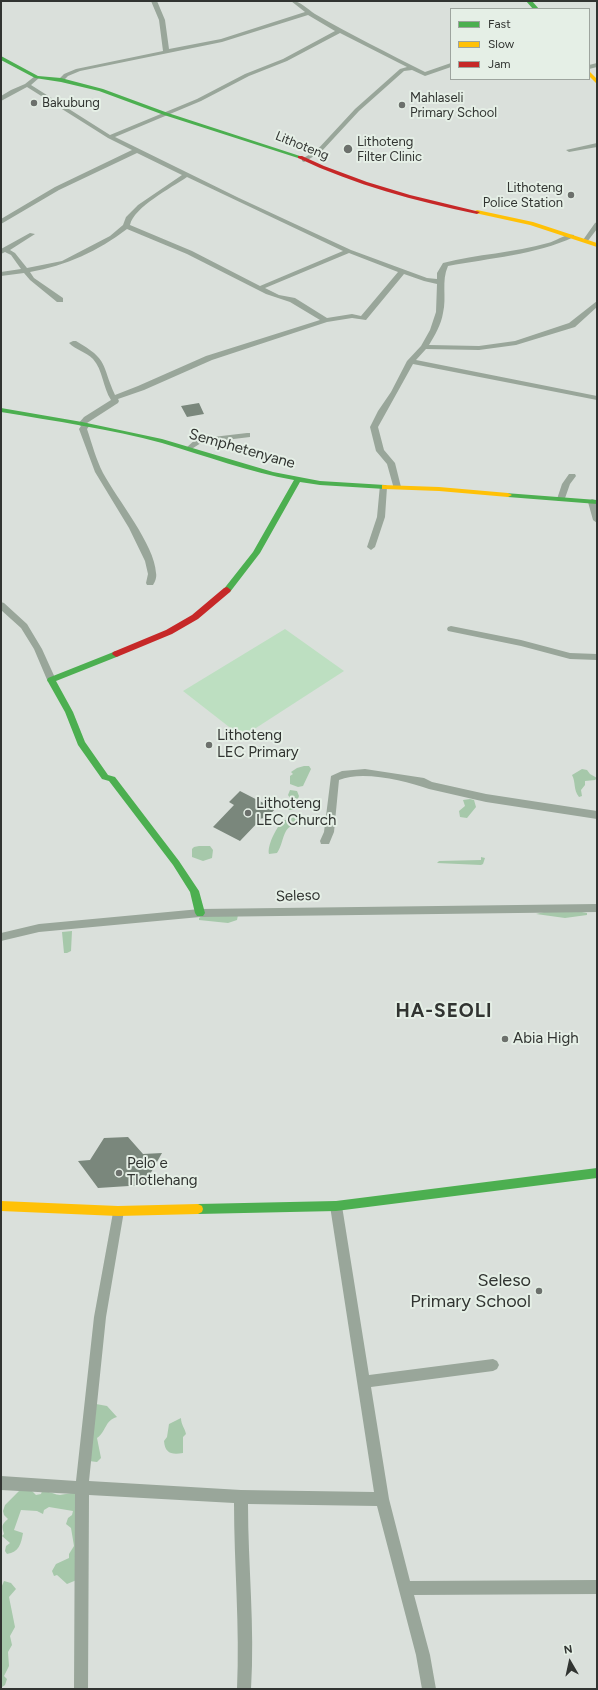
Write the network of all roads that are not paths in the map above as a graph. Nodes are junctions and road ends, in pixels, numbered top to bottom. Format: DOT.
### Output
graph roads {
  1 [pos="154,1"];
  2 [pos="294,1"];
  3 [pos="309,13"];
  4 [pos="339,31"];
  5 [pos="166,51"];
  6 [pos="1,58"];
  7 [pos="450,65"];
  8 [pos="412,68"];
  9 [pos="590,74"];
  10 [pos="37,77"];
  11 [pos="61,80"];
  12 [pos="597,82"];
  13 [pos="27,85"];
  14 [pos="1,99"];
  15 [pos="166,114"];
  16 [pos="110,137"];
  17 [pos="597,145"];
  18 [pos="136,150"];
  19 [pos="569,150"];
  20 [pos="304,160"];
  21 [pos="186,175"];
  22 [pos="1,222"];
  23 [pos="597,224"];
  24 [pos="126,226"];
  25 [pos="32,234"];
  26 [pos="572,236"];
  27 [pos="586,241"];
  28 [pos="597,245"];
  29 [pos="3,251"];
  30 [pos="349,251"];
  31 [pos="27,270"];
  32 [pos="403,271"];
  33 [pos="1,274"];
  34 [pos="440,282"];
  35 [pos="260,288"];
  36 [pos="60,300"];
  37 [pos="597,303"];
  38 [pos="326,320"];
  39 [pos="73,343"];
  40 [pos="424,347"];
  41 [pos="411,361"];
  42 [pos="112,398"];
  43 [pos="597,398"];
  44 [pos="1,410"];
  45 [pos="84,425"];
  46 [pos="246,435"];
  47 [pos="190,448"];
  48 [pos="572,476"];
  49 [pos="298,479"];
  50 [pos="382,487"];
  51 [pos="397,487"];
  52 [pos="561,499"];
  53 [pos="595,502"];
  54 [pos="597,520"];
  55 [pos="371,547"];
  56 [pos="150,583"];
  57 [pos="1,605"];
  58 [pos="451,629"];
  59 [pos="597,657"];
  60 [pos="51,680"];
  61 [pos="597,815"];
  62 [pos="325,841"];
  63 [pos="597,908"];
  64 [pos="200,912"];
  65 [pos="1,937"];
  66 [pos="597,1173"];
  67 [pos="1,1206"];
  68 [pos="336,1206"];
  69 [pos="118,1211"];
  70 [pos="493,1365"];
  71 [pos="363,1382"];
  72 [pos="1,1483"];
  73 [pos="82,1489"];
  74 [pos="242,1497"];
  75 [pos="382,1499"];
  76 [pos="597,1587"];
  77 [pos="405,1588"];
  78 [pos="81,1689"];
  79 [pos="244,1689"];
  80 [pos="429,1689"];
  1 -- 5 [label="street"];
  2 -- 3 [label="street"];
  3 -- 4 [label="street"];
  3 -- 5 [label="street"];
  4 -- 8 [label="street"];
  4 -- 15 [label="street"];
  5 -- 11 [label="street"];
  6 -- 10 [label="main road, Lithoteng"];
  7 -- 8 [label="street"];
  8 -- 20 [label="street"];
  9 -- 12 [label="main road"];
  10 -- 11 [label="main road, Lithoteng"];
  10 -- 13 [label="street"];
  11 -- 15 [label="main road, Lithoteng"];
  13 -- 14 [label="street"];
  13 -- 16 [label="street"];
  15 -- 16 [label="street"];
  15 -- 20 [label="main road, Lithoteng"];
  16 -- 18 [label="street"];
  17 -- 19 [label="street"];
  18 -- 21 [label="street"];
  18 -- 22 [label="street"];
  20 -- 26 [label="main road, Lithoteng"];
  21 -- 24 [label="street"];
  21 -- 30 [label="street"];
  23 -- 27 [label="street"];
  24 -- 31 [label="street"];
  24 -- 35 [label="street"];
  25 -- 29 [label="street"];
  26 -- 27 [label="main road, Lithoteng"];
  26 -- 34 [label="street"];
  27 -- 28 [label="main road, Lithoteng"];
  29 -- 31 [label="street"];
  30 -- 32 [label="street"];
  30 -- 35 [label="street"];
  31 -- 33 [label="street"];
  31 -- 36 [label="street"];
  32 -- 34 [label="street"];
  32 -- 38 [label="street"];
  34 -- 40 [label="street"];
  35 -- 38 [label="street"];
  37 -- 40 [label="street"];
  38 -- 42 [label="street"];
  39 -- 42 [label="street"];
  40 -- 41 [label="street"];
  41 -- 43 [label="street"];
  41 -- 51 [label="street"];
  42 -- 45 [label="street"];
  44 -- 45 [label="main road, Semphetenyane"];
  45 -- 47 [label="main road, Semphetenyane"];
  45 -- 56 [label="street"];
  46 -- 47 [label="street"];
  47 -- 49 [label="main road, Semphetenyane"];
  48 -- 52 [label="street"];
  49 -- 50 [label="main road, Semphetenyane"];
  49 -- 60 [label="main road"];
  50 -- 51 [label="main road, Semphetenyane"];
  50 -- 55 [label="street"];
  51 -- 52 [label="main road, Semphetenyane"];
  52 -- 53 [label="main road, Semphetenyane"];
  53 -- 54 [label="street"];
  57 -- 60 [label="street"];
  58 -- 59 [label="street"];
  60 -- 64 [label="main road"];
  61 -- 62 [label="street"];
  63 -- 64 [label="street, Seleso"];
  64 -- 65 [label="street, Seleso"];
  66 -- 68 [label="main road"];
  67 -- 69 [label="main road"];
  68 -- 69 [label="main road"];
  68 -- 71 [label="street"];
  69 -- 73 [label="street"];
  70 -- 71 [label="street"];
  71 -- 75 [label="street"];
  72 -- 73 [label="street"];
  73 -- 74 [label="street"];
  73 -- 78 [label="street"];
  74 -- 75 [label="street"];
  74 -- 79 [label="street"];
  75 -- 77 [label="street"];
  76 -- 77 [label="street"];
  77 -- 80 [label="street"];
}
